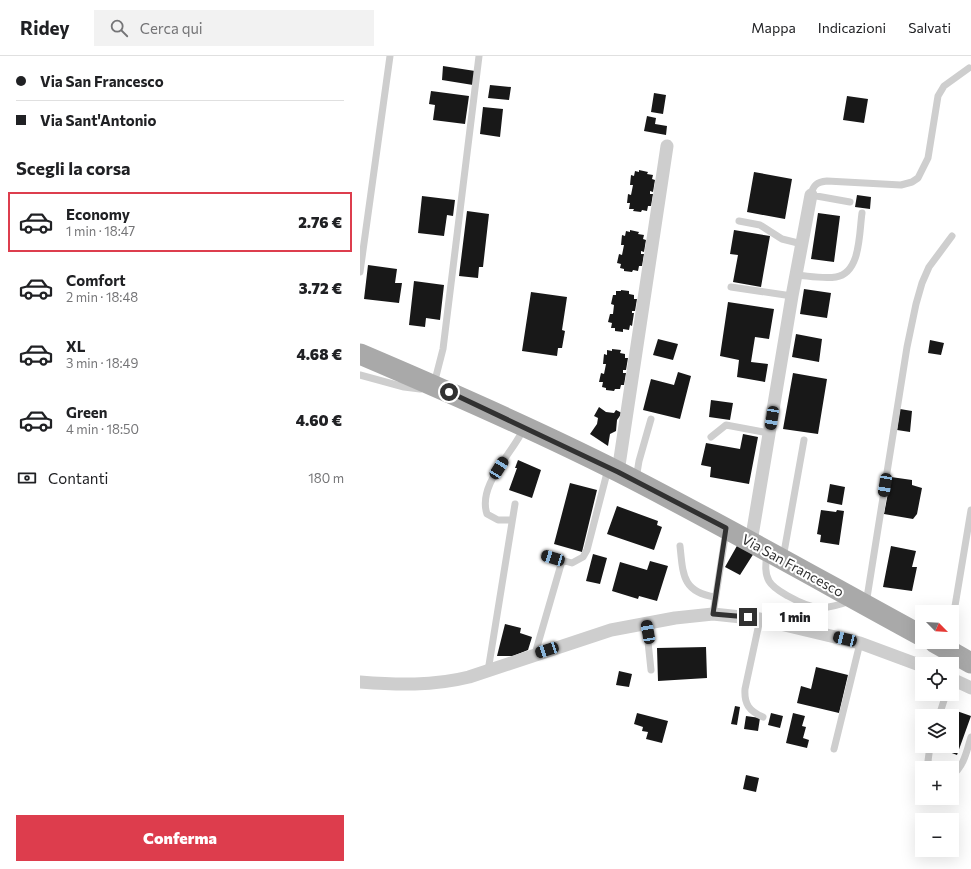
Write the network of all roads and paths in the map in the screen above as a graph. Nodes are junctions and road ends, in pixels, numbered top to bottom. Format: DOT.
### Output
graph roads {
  1 [pos="390,56"];
  2 [pos="479,56"];
  3 [pos="969,68"];
  4 [pos="667,146"];
  5 [pos="811,195"];
  6 [pos="850,202"];
  7 [pos="862,213"];
  8 [pos="739,221"];
  9 [pos="952,236"];
  10 [pos="802,244"];
  11 [pos="360,272"];
  12 [pos="796,275"];
  13 [pos="731,288"];
  14 [pos="792,296"];
  15 [pos="360,354"];
  16 [pos="360,375"];
  17 [pos="442,389"];
  18 [pos="650,419"];
  19 [pos="524,428"];
  20 [pos="769,433"];
  21 [pos="711,437"];
  22 [pos="804,440"];
  23 [pos="621,473"];
  24 [pos="515,504"];
  25 [pos="971,510"];
  26 [pos="512,520"];
  27 [pos="726,528"];
  28 [pos="680,546"];
  29 [pos="767,551"];
  30 [pos="544,555"];
  31 [pos="562,560"];
  32 [pos="715,597"];
  33 [pos="860,603"];
  34 [pos="955,605"];
  35 [pos="713,614"];
  36 [pos="760,619"];
  37 [pos="646,623"];
  38 [pos="915,632"];
  39 [pos="860,643"];
  40 [pos="952,649"];
  41 [pos="535,654"];
  42 [pos="970,660"];
  43 [pos="915,663"];
  44 [pos="488,670"];
  45 [pos="651,670"];
  46 [pos="360,682"];
  47 [pos="959,682"];
  48 [pos="971,688"];
  49 [pos="763,717"];
  50 [pos="971,737"];
  51 [pos="834,750"];
  52 [pos="959,769"];
  1 -- 11 [label="lane"];
  2 -- 17 [label="lane"];
  3 -- 5 [label="lane"];
  4 -- 23 [label="street"];
  5 -- 6 [label="lane"];
  5 -- 10 [label="street"];
  7 -- 12 [label="lane"];
  8 -- 10 [label="lane"];
  9 -- 33 [label="lane"];
  10 -- 12 [label="street"];
  12 -- 14 [label="street"];
  13 -- 14 [label="lane"];
  14 -- 20 [label="street"];
  15 -- 17 [label="main road, Via San Francesco"];
  16 -- 17 [label="lane"];
  17 -- 19 [label="main road, Via San Francesco"];
  18 -- 23 [label="lane"];
  19 -- 23 [label="main road, Via San Francesco"];
  19 -- 26 [label="lane"];
  20 -- 21 [label="lane"];
  20 -- 29 [label="street"];
  22 -- 29 [label="lane"];
  23 -- 27 [label="main road, Via San Francesco"];
  23 -- 31 [label="lane"];
  24 -- 26 [label="lane"];
  25 -- 34 [label="lane"];
  26 -- 44 [label="lane"];
  27 -- 29 [label="main road, Via San Francesco"];
  27 -- 32 [label="lane"];
  28 -- 32 [label="lane"];
  29 -- 33 [label="main road, Via San Francesco"];
  29 -- 33 [label="lane"];
  30 -- 31 [label="lane"];
  31 -- 41 [label="lane"];
  32 -- 35 [label="lane"];
  33 -- 38 [label="main road, Via San Francesco"];
  35 -- 36 [label="street"];
  35 -- 37 [label="street"];
  36 -- 39 [label="street"];
  36 -- 49 [label="lane"];
  37 -- 41 [label="street"];
  37 -- 45 [label="lane"];
  39 -- 43 [label="street"];
  39 -- 51 [label="lane"];
  40 -- 42 [label="main road"];
  41 -- 44 [label="street"];
  44 -- 46 [label="street"];
  47 -- 48 [label="street"];
  50 -- 52 [label="lane"];
}
